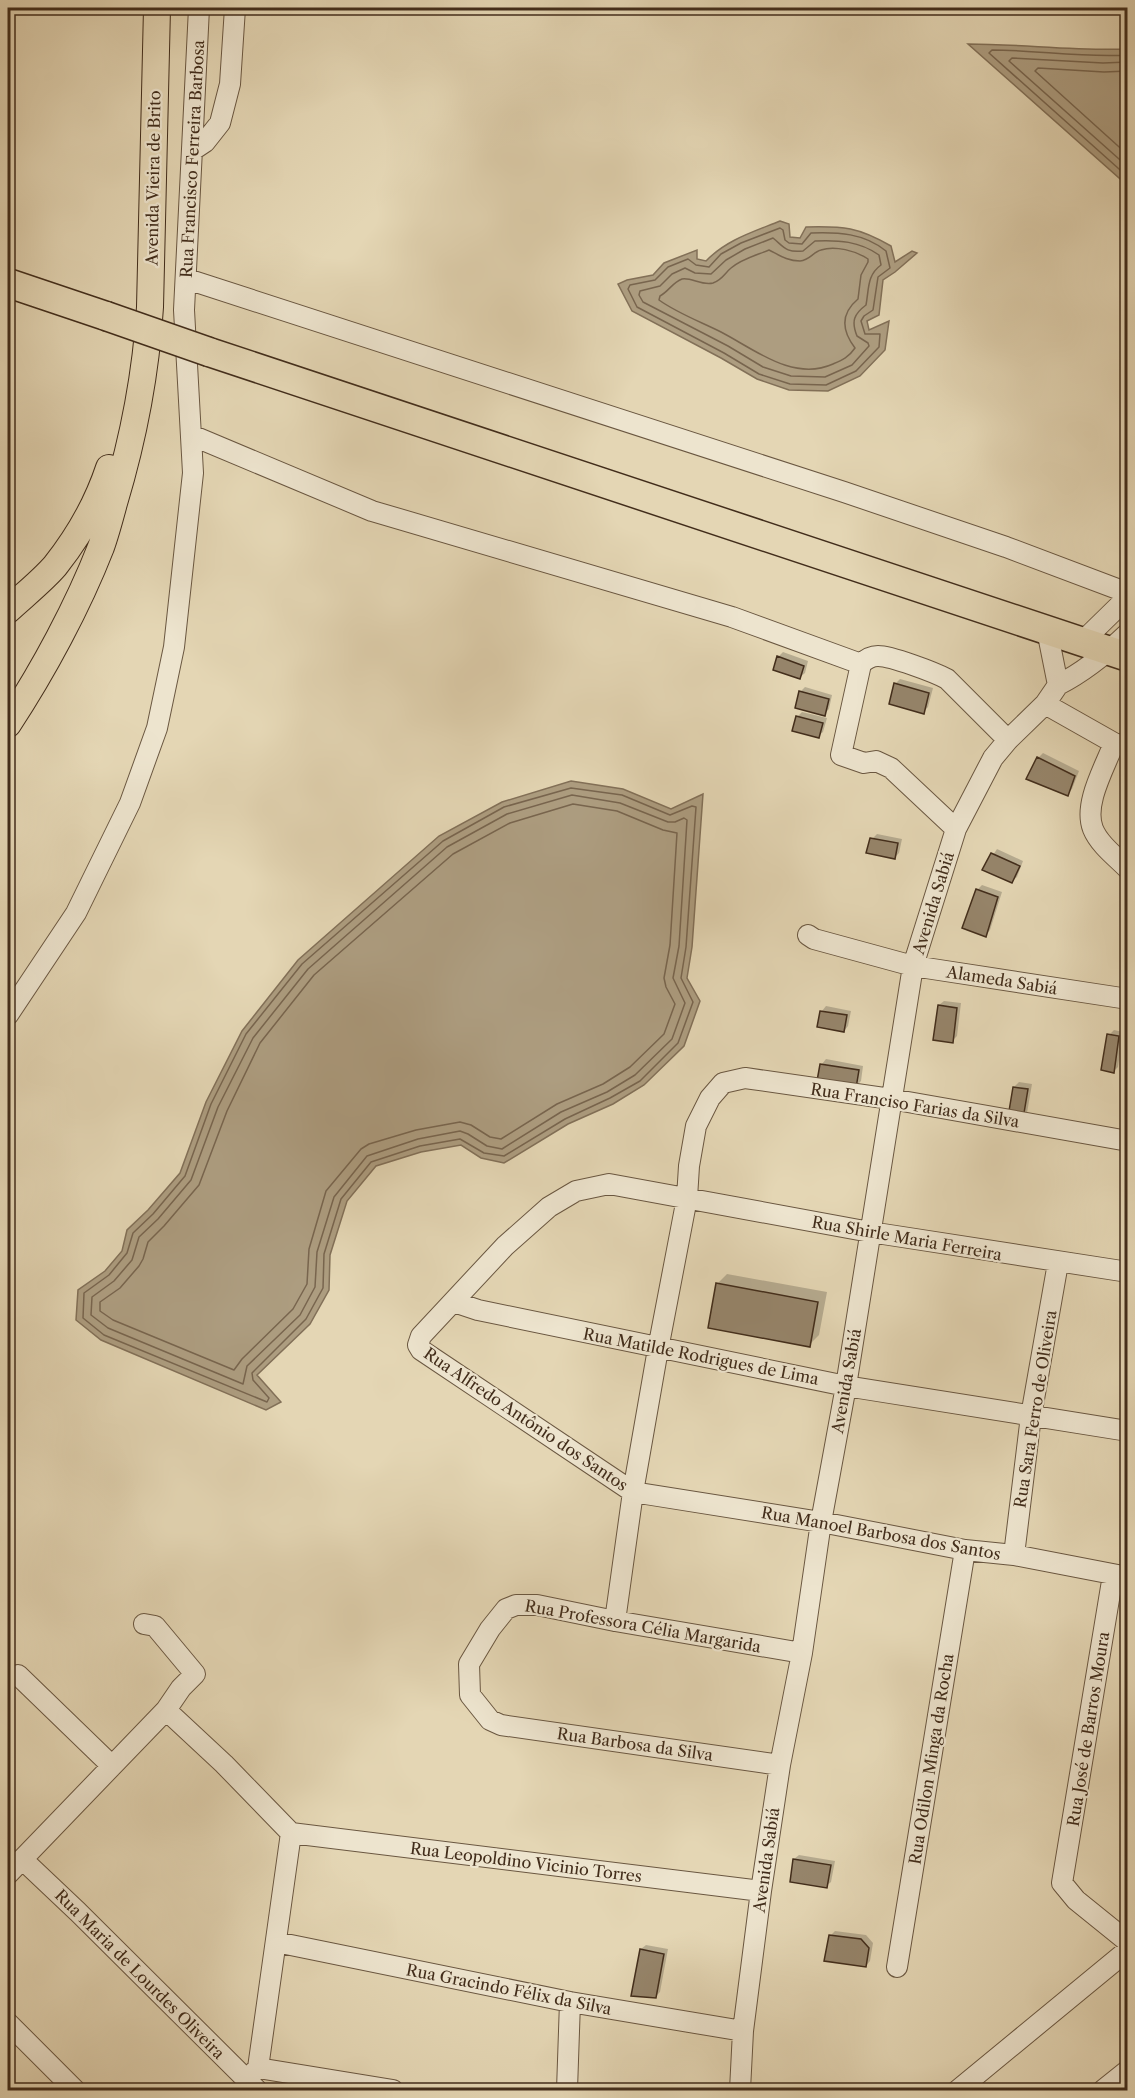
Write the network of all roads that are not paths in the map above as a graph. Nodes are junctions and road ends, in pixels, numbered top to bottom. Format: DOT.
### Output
graph roads {
  1 [pos="157,8"];
  2 [pos="200,8"];
  3 [pos="235,8"];
  4 [pos="193,150"];
  5 [pos="187,279"];
  6 [pos="8,283"];
  7 [pos="147,348"];
  8 [pos="191,435"];
  9 [pos="1128,595"];
  10 [pos="8,610"];
  11 [pos="1047,630"];
  12 [pos="1112,646"];
  13 [pos="861,664"];
  14 [pos="1058,685"];
  15 [pos="1045,704"];
  16 [pos="8,724"];
  17 [pos="1008,740"];
  18 [pos="1121,745"];
  19 [pos="956,830"];
  20 [pos="1128,869"];
  21 [pos="808,935"];
  22 [pos="913,966"];
  23 [pos="1128,999"];
  24 [pos="8,1016"];
  25 [pos="891,1099"];
  26 [pos="1128,1141"];
  27 [pos="687,1198"];
  28 [pos="870,1232"];
  29 [pos="1058,1263"];
  30 [pos="1128,1272"];
  31 [pos="454,1302"];
  32 [pos="418,1345"];
  33 [pos="658,1348"];
  34 [pos="846,1386"];
  35 [pos="1031,1416"];
  36 [pos="1128,1431"];
  37 [pos="633,1492"];
  38 [pos="821,1522"];
  39 [pos="965,1550"];
  40 [pos="1014,1555"];
  41 [pos="1120,1576"];
  42 [pos="615,1621"];
  43 [pos="144,1624"];
  44 [pos="802,1653"];
  45 [pos="18,1675"];
  46 [pos="166,1710"];
  47 [pos="490,1720"];
  48 [pos="780,1765"];
  49 [pos="112,1766"];
  50 [pos="291,1833"];
  51 [pos="22,1859"];
  52 [pos="8,1874"];
  53 [pos="761,1891"];
  54 [pos="276,1942"];
  55 [pos="1128,1942"];
  56 [pos="1128,1950"];
  57 [pos="897,1967"];
  58 [pos="570,2002"];
  59 [pos="8,2023"];
  60 [pos="743,2031"];
  61 [pos="1126,2074"];
  62 [pos="254,2079"];
  63 [pos="75,2091"];
  64 [pos="393,2091"];
  65 [pos="567,2091"];
  66 [pos="740,2091"];
  67 [pos="958,2091"];
  68 [pos="1103,2091"];
  1 -- 7 [label="main road, Avenida Vieira de Brito"];
  2 -- 4 [label="street, Rua Francisco Ferreira Barbosa"];
  3 -- 4 [label="street"];
  4 -- 5 [label="street, Rua Francisco Ferreira Barbosa"];
  5 -- 8 [label="street, Rua Francisco Ferreira Barbosa"];
  5 -- 9 [label="street"];
  6 -- 11 [label="highway, bridge"];
  7 -- 10 [label="main road"];
  7 -- 16 [label="main road"];
  8 -- 13 [label="street"];
  8 -- 24 [label="street, Rua Francisco Ferreira Barbosa"];
  9 -- 12 [label="street"];
  11 -- 12 [label="highway"];
  11 -- 14 [label="street"];
  12 -- 14 [label="street"];
  13 -- 17 [label="street"];
  13 -- 19 [label="street"];
  14 -- 15 [label="street, Avenida Sabiá"];
  15 -- 17 [label="street, Avenida Sabiá"];
  15 -- 18 [label="street"];
  17 -- 19 [label="street, Avenida Sabiá"];
  18 -- 20 [label="street"];
  19 -- 22 [label="street, Avenida Sabiá"];
  21 -- 22 [label="street, Alameda Sabiá"];
  22 -- 23 [label="street, Alameda Sabiá"];
  22 -- 25 [label="street, Avenida Sabiá"];
  25 -- 26 [label="street, Rua Franciso Farias da Silva"];
  25 -- 27 [label="street, Rua Franciso Farias da Silva"];
  25 -- 28 [label="street, Avenida Sabiá"];
  27 -- 28 [label="street, Rua Shirle Maria Ferreira"];
  27 -- 31 [label="street, Rua Shirle Maria Ferreira"];
  27 -- 33 [label="street"];
  28 -- 29 [label="street, Rua Shirle Maria Ferreira"];
  28 -- 34 [label="street, Avenida Sabiá"];
  29 -- 30 [label="street, Rua Shirle Maria Ferreira"];
  29 -- 35 [label="street, Rua Sara Ferro de Oliveira"];
  31 -- 32 [label="street, Rua Shirle Maria Ferreira"];
  31 -- 33 [label="street, Rua Matilde Rodrigues de Lima"];
  32 -- 37 [label="street, Rua Alfredo Antônio dos Santos"];
  33 -- 34 [label="street, Rua Matilde Rodrigues de Lima"];
  33 -- 37 [label="street"];
  34 -- 35 [label="street, Rua Matilde Rodrigues de Lima"];
  34 -- 38 [label="street, Avenida Sabiá"];
  35 -- 36 [label="street, Rua Matilde Rodrigues de Lima"];
  35 -- 40 [label="street, Rua Sara Ferro de Oliveira"];
  37 -- 38 [label="street, Rua Manoel Barbosa dos Santos"];
  37 -- 42 [label="street"];
  38 -- 39 [label="street, Rua Manoel Barbosa dos Santos"];
  38 -- 44 [label="street, Avenida Sabiá"];
  39 -- 40 [label="street, Rua Manoel Barbosa dos Santos"];
  39 -- 57 [label="street, Rua Odilon Minga da Rocha"];
  40 -- 41 [label="street, Rua Manoel Barbosa dos Santos"];
  41 -- 55 [label="street, Rua José de Barros Moura"];
  42 -- 44 [label="street, Rua Professora Célia Margarida"];
  42 -- 47 [label="street, Rua Professora Célia Margarida"];
  43 -- 46 [label="street"];
  44 -- 48 [label="street, Avenida Sabiá"];
  45 -- 49 [label="street"];
  46 -- 49 [label="street"];
  46 -- 50 [label="street"];
  47 -- 48 [label="street, Rua Barbosa da Silva"];
  48 -- 53 [label="street, Avenida Sabiá"];
  49 -- 51 [label="street"];
  50 -- 53 [label="street, Rua Leopoldino Vicinio Torres"];
  50 -- 54 [label="street"];
  51 -- 52 [label="street"];
  51 -- 62 [label="street, Rua Maria de Lourdes Oliveira"];
  53 -- 60 [label="street, Avenida Sabiá"];
  54 -- 58 [label="street, Rua Gracindo Félix da Silva"];
  54 -- 62 [label="street"];
  56 -- 67 [label="street"];
  58 -- 60 [label="street, Rua Gracindo Félix da Silva"];
  58 -- 65 [label="street"];
  59 -- 63 [label="street"];
  60 -- 66 [label="street, Avenida Sabiá"];
  61 -- 68 [label="street"];
  62 -- 64 [label="street"];
}
